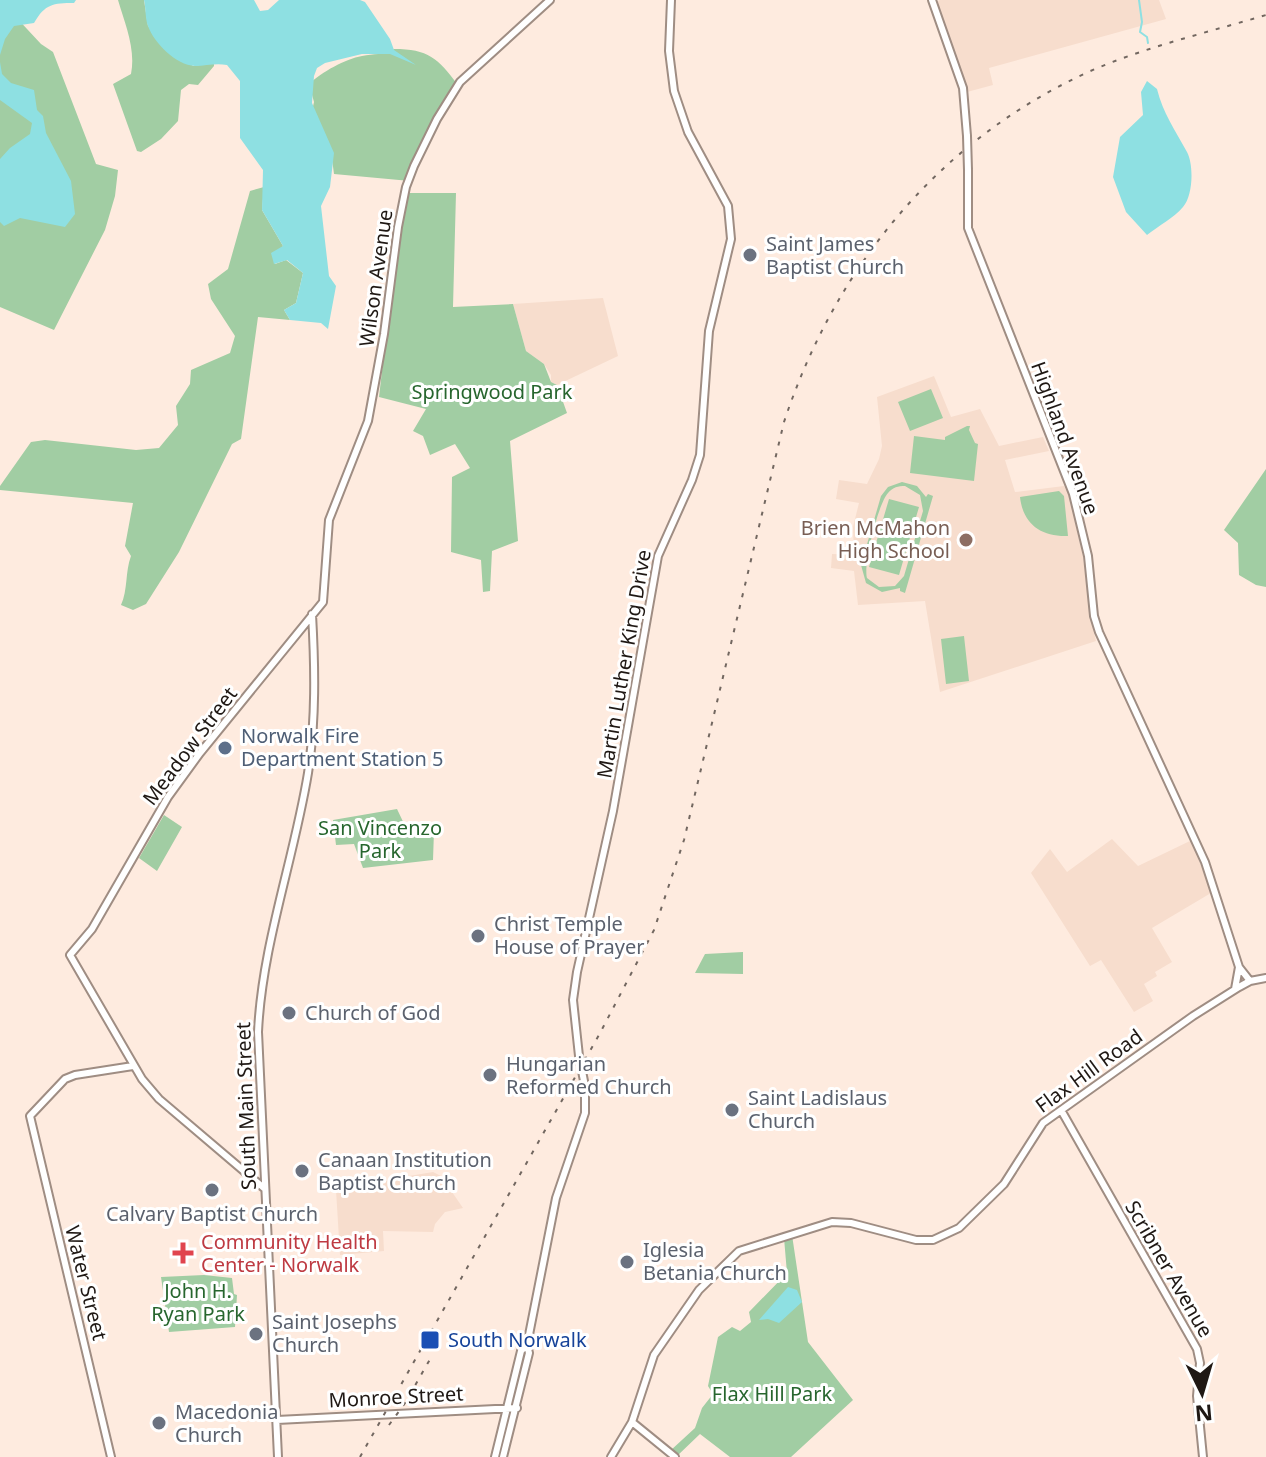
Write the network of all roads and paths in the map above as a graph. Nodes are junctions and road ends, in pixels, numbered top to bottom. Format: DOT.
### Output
graph roads {
  1 [pos="550,0"];
  2 [pos="671,0"];
  3 [pos="932,0"];
  4 [pos="322,604"];
  5 [pos="312,614"];
  6 [pos="1239,967"];
  7 [pos="1266,978"];
  8 [pos="1250,981"];
  9 [pos="1235,989"];
  10 [pos="133,1066"];
  11 [pos="1061,1110"];
  12 [pos="265,1189"];
  13 [pos="513,1408"];
  14 [pos="277,1420"];
  15 [pos="632,1422"];
  16 [pos="111,1457"];
  17 [pos="278,1457"];
  18 [pos="495,1457"];
  19 [pos="503,1457"];
  20 [pos="611,1457"];
  21 [pos="675,1457"];
  22 [pos="1203,1457"];
  1 -- 4 [label="main road, Wilson Avenue"];
  2 -- 13 [label="main road, Martin Luther King Drive, bridge"];
  3 -- 6 [label="main road, Highland Avenue, bridge"];
  4 -- 5 [label="main road, Meadow Street"];
  5 -- 10 [label="main road, Meadow Street"];
  5 -- 12 [label="main road, South Main Street"];
  6 -- 8 [label="main road, Highland Avenue"];
  6 -- 9 [label="main road, Highland Avenue"];
  7 -- 8 [label="main road, Flax Hill Road"];
  8 -- 9 [label="main road, Flax Hill Road"];
  9 -- 11 [label="main road, Flax Hill Road"];
  10 -- 12 [label="main road"];
  10 -- 16 [label="main road, Water Street"];
  11 -- 15 [label="main road, Flax Hill Road"];
  11 -- 22 [label="main road, Scribner Avenue"];
  12 -- 14 [label="main road, South Main Street"];
  13 -- 14 [label="main road, Monroe Street"];
  13 -- 18 [label="main road, Martin Luther King Drive"];
  13 -- 19 [label="main road, Martin Luther King Drive"];
  14 -- 17 [label="main road, South Main Street"];
  15 -- 20 [label="main road, Flax Hill Road"];
  15 -- 21 [label="main road"];
}
